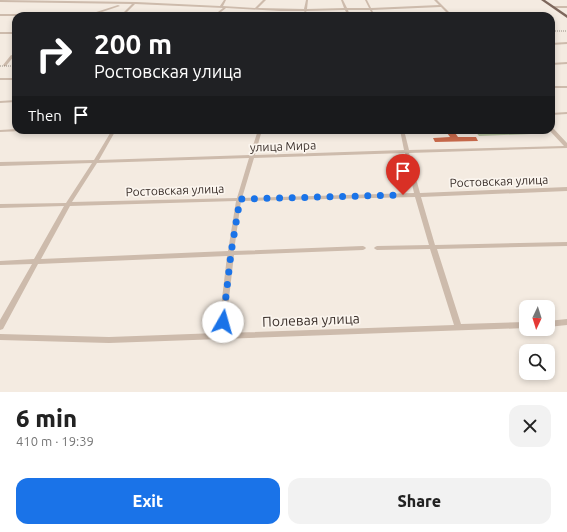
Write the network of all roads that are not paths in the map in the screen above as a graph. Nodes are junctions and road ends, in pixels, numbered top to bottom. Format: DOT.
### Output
graph roads {
  1 [pos="8,0"];
  2 [pos="130,0"];
  3 [pos="225,0"];
  4 [pos="264,0"];
  5 [pos="307,0"];
  6 [pos="342,0"];
  7 [pos="366,0"];
  8 [pos="435,0"];
  9 [pos="543,0"];
  10 [pos="0,1"];
  11 [pos="60,1"];
  12 [pos="123,3"];
  13 [pos="127,3"];
  14 [pos="134,3"];
  15 [pos="0,4"];
  16 [pos="412,4"];
  17 [pos="119,6"];
  18 [pos="441,6"];
  19 [pos="221,7"];
  20 [pos="226,7"];
  21 [pos="414,7"];
  22 [pos="567,7"];
  23 [pos="553,8"];
  24 [pos="370,9"];
  25 [pos="256,10"];
  26 [pos="345,10"];
  27 [pos="304,11"];
  28 [pos="100,12"];
  29 [pos="107,12"];
  30 [pos="125,12"];
  31 [pos="219,12"];
  32 [pos="372,12"];
  33 [pos="448,12"];
  34 [pos="0,15"];
  35 [pos="12,15"];
  36 [pos="567,17"];
  37 [pos="0,33"];
  38 [pos="12,33"];
  39 [pos="567,43"];
  40 [pos="555,44"];
  41 [pos="12,56"];
  42 [pos="567,63"];
  43 [pos="555,64"];
  44 [pos="5,65"];
  45 [pos="0,79"];
  46 [pos="12,79"];
  47 [pos="555,87"];
  48 [pos="567,87"];
  49 [pos="12,101"];
  50 [pos="0,102"];
  51 [pos="567,113"];
  52 [pos="555,114"];
  53 [pos="12,130"];
  54 [pos="0,131"];
  55 [pos="112,134"];
  56 [pos="259,134"];
  57 [pos="403,134"];
  58 [pos="555,134"];
  59 [pos="567,147"];
  60 [pos="406,152"];
  61 [pos="252,156"];
  62 [pos="96,161"];
  63 [pos="0,164"];
  64 [pos="567,189"];
  65 [pos="418,195"];
  66 [pos="240,199"];
  67 [pos="68,204"];
  68 [pos="0,206"];
  69 [pos="567,244"];
  70 [pos="432,246"];
  71 [pos="363,248"];
  72 [pos="377,248"];
  73 [pos="231,253"];
  74 [pos="35,262"];
  75 [pos="0,263"];
  76 [pos="567,322"];
  77 [pos="555,323"];
  78 [pos="519,325"];
  79 [pos="0,328"];
  80 [pos="459,328"];
  81 [pos="221,336"];
  82 [pos="0,337"];
  1 -- 10 [label="street"];
  1 -- 11 [label="street"];
  1 -- 15 [label="street"];
  2 -- 13 [label="street"];
  3 -- 19 [label="street"];
  4 -- 25 [label="street"];
  5 -- 27 [label="street"];
  6 -- 26 [label="street"];
  7 -- 24 [label="street"];
  8 -- 18 [label="street"];
  9 -- 23 [label="main road"];
  11 -- 12 [label="street"];
  12 -- 13 [label="street"];
  12 -- 17 [label="street"];
  13 -- 14 [label="street"];
  14 -- 19 [label="street"];
  14 -- 30 [label="street"];
  16 -- 21 [label="street"];
  17 -- 28 [label="street"];
  17 -- 29 [label="street"];
  18 -- 21 [label="street"];
  18 -- 33 [label="street"];
  19 -- 20 [label="street"];
  20 -- 25 [label="street"];
  20 -- 31 [label="street"];
  21 -- 24 [label="street"];
  22 -- 23 [label="street"];
  23 -- 36 [label="main road"];
  24 -- 26 [label="street"];
  24 -- 32 [label="street"];
  25 -- 27 [label="street"];
  26 -- 27 [label="street"];
  34 -- 35 [label="street"];
  37 -- 38 [label="street"];
  39 -- 40 [label="street"];
  41 -- 44 [label="street"];
  42 -- 43 [label="street"];
  45 -- 46 [label="street"];
  47 -- 48 [label="street"];
  49 -- 50 [label="street"];
  51 -- 52 [label="street"];
  53 -- 54 [label="street"];
  55 -- 62 [label="street"];
  56 -- 61 [label="street"];
  57 -- 60 [label="street"];
  58 -- 59 [label="street"];
  59 -- 60 [label="street, улица Мира"];
  60 -- 61 [label="street, улица Мира"];
  60 -- 65 [label="street"];
  61 -- 62 [label="street, улица Мира"];
  61 -- 66 [label="street"];
  62 -- 63 [label="street, улица Мира"];
  62 -- 67 [label="street"];
  64 -- 65 [label="street, Ростовская улица"];
  65 -- 66 [label="street, Ростовская улица"];
  65 -- 70 [label="street"];
  66 -- 67 [label="street, Ростовская улица"];
  66 -- 73 [label="street"];
  67 -- 68 [label="street, Ростовская улица"];
  67 -- 74 [label="street"];
  69 -- 70 [label="street"];
  70 -- 72 [label="street"];
  70 -- 80 [label="street"];
  71 -- 73 [label="street"];
  73 -- 74 [label="street"];
  73 -- 81 [label="street"];
  74 -- 75 [label="street"];
  74 -- 79 [label="street"];
  76 -- 77 [label="street"];
  78 -- 80 [label="street, Полевая улица"];
  80 -- 81 [label="street, Полевая улица"];
  81 -- 82 [label="street, Полевая улица"];
}
